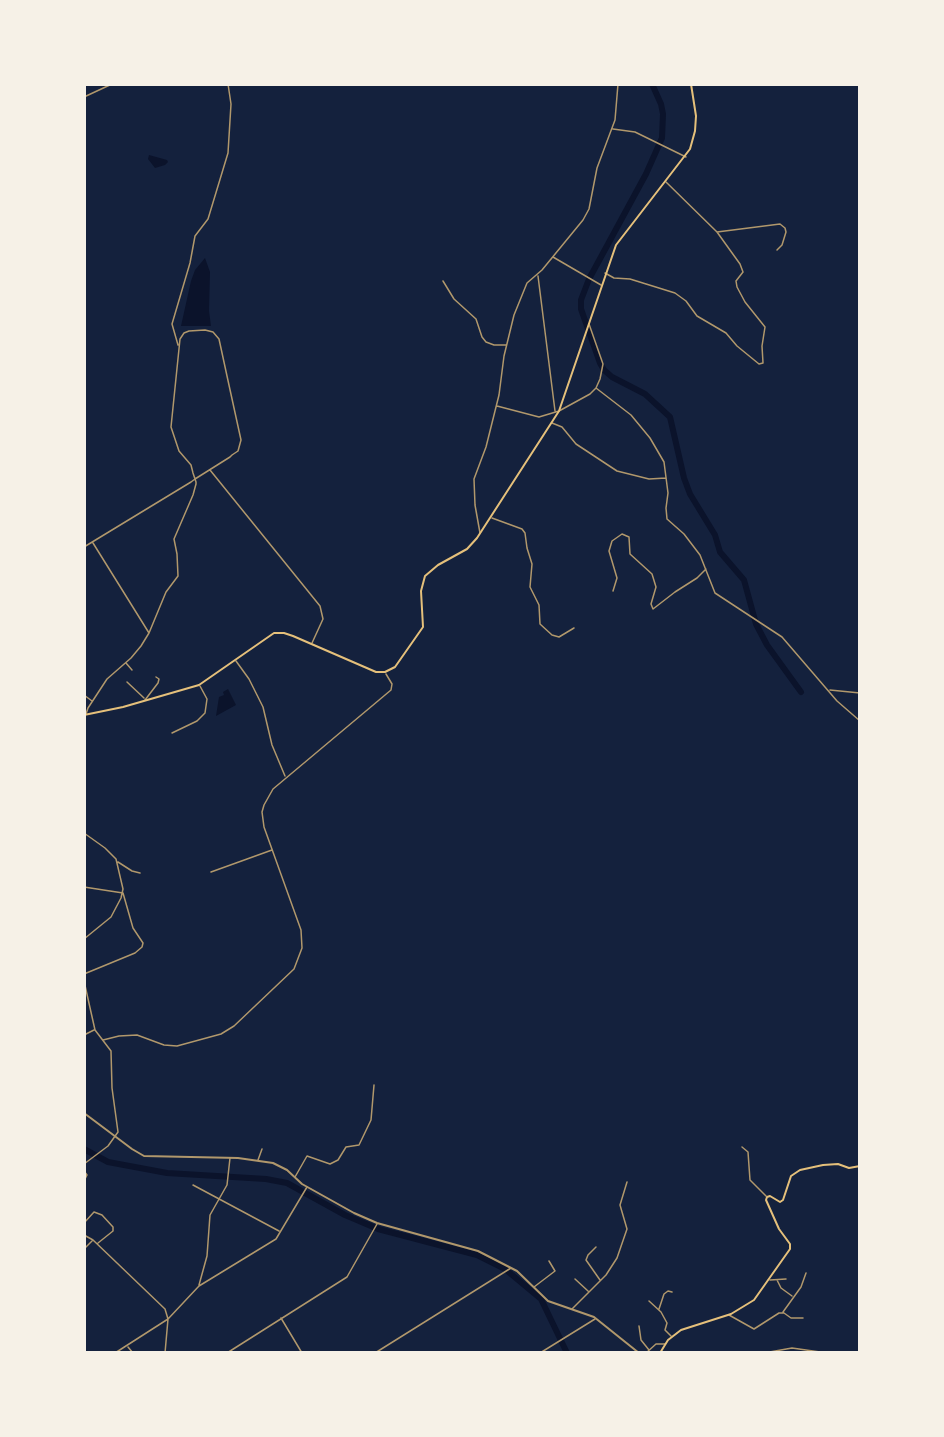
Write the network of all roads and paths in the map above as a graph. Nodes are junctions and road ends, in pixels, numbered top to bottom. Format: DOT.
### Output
graph roads {
  1 [pos="112,84"];
  2 [pos="228,84"];
  3 [pos="618,84"];
  4 [pos="691,84"];
  5 [pos="84,97"];
  6 [pos="612,129"];
  7 [pos="686,157"];
  8 [pos="666,182"];
  9 [pos="717,232"];
  10 [pos="777,250"];
  11 [pos="552,256"];
  12 [pos="605,273"];
  13 [pos="537,274"];
  14 [pos="443,281"];
  15 [pos="601,285"];
  16 [pos="588,324"];
  17 [pos="507,345"];
  18 [pos="179,348"];
  19 [pos="596,388"];
  20 [pos="496,406"];
  21 [pos="557,411"];
  22 [pos="552,423"];
  23 [pos="210,470"];
  24 [pos="667,478"];
  25 [pos="195,479"];
  26 [pos="491,518"];
  27 [pos="481,534"];
  28 [pos="92,542"];
  29 [pos="84,547"];
  30 [pos="706,568"];
  31 [pos="613,591"];
  32 [pos="573,628"];
  33 [pos="149,633"];
  34 [pos="312,643"];
  35 [pos="236,660"];
  36 [pos="126,663"];
  37 [pos="132,670"];
  38 [pos="386,672"];
  39 [pos="156,677"];
  40 [pos="127,682"];
  41 [pos="199,685"];
  42 [pos="829,690"];
  43 [pos="860,693"];
  44 [pos="84,695"];
  45 [pos="145,700"];
  46 [pos="92,701"];
  47 [pos="85,715"];
  48 [pos="860,721"];
  49 [pos="172,733"];
  50 [pos="286,778"];
  51 [pos="84,833"];
  52 [pos="272,850"];
  53 [pos="117,862"];
  54 [pos="211,872"];
  55 [pos="140,873"];
  56 [pos="84,887"];
  57 [pos="123,893"];
  58 [pos="84,939"];
  59 [pos="84,974"];
  60 [pos="84,981"];
  61 [pos="95,1030"];
  62 [pos="84,1035"];
  63 [pos="103,1040"];
  64 [pos="374,1085"];
  65 [pos="84,1113"];
  66 [pos="116,1137"];
  67 [pos="742,1147"];
  68 [pos="262,1149"];
  69 [pos="230,1158"];
  70 [pos="258,1160"];
  71 [pos="84,1164"];
  72 [pos="860,1166"];
  73 [pos="84,1171"];
  74 [pos="294,1178"];
  75 [pos="84,1181"];
  76 [pos="627,1182"];
  77 [pos="193,1185"];
  78 [pos="307,1187"];
  79 [pos="767,1197"];
  80 [pos="218,1200"];
  81 [pos="860,1202"];
  82 [pos="860,1206"];
  83 [pos="84,1223"];
  84 [pos="377,1223"];
  85 [pos="281,1233"];
  86 [pos="84,1235"];
  87 [pos="93,1240"];
  88 [pos="97,1244"];
  89 [pos="596,1248"];
  90 [pos="84,1249"];
  91 [pos="549,1261"];
  92 [pos="512,1268"];
  93 [pos="806,1273"];
  94 [pos="575,1279"];
  95 [pos="786,1279"];
  96 [pos="769,1280"];
  97 [pos="600,1281"];
  98 [pos="777,1281"];
  99 [pos="199,1286"];
  100 [pos="533,1288"];
  101 [pos="589,1292"];
  102 [pos="672,1292"];
  103 [pos="793,1297"];
  104 [pos="649,1301"];
  105 [pos="572,1310"];
  106 [pos="659,1310"];
  107 [pos="783,1312"];
  108 [pos="729,1314"];
  109 [pos="281,1318"];
  110 [pos="596,1318"];
  111 [pos="803,1318"];
  112 [pos="168,1319"];
  113 [pos="639,1326"];
  114 [pos="671,1337"];
  115 [pos="665,1344"];
  116 [pos="128,1346"];
  117 [pos="649,1350"];
  118 [pos="115,1353"];
  119 [pos="133,1353"];
  120 [pos="165,1353"];
  121 [pos="227,1353"];
  122 [pos="302,1353"];
  123 [pos="375,1353"];
  124 [pos="540,1353"];
  125 [pos="639,1353"];
  126 [pos="646,1353"];
  127 [pos="660,1353"];
  128 [pos="764,1353"];
  129 [pos="827,1353"];
  1 -- 5 [label="street"];
  2 -- 18 [label="street"];
  3 -- 6 [label="street"];
  4 -- 7 [label="main road"];
  6 -- 7 [label="street"];
  6 -- 11 [label="street"];
  7 -- 8 [label="main road"];
  8 -- 9 [label="street"];
  8 -- 12 [label="main road"];
  9 -- 10 [label="street"];
  9 -- 12 [label="street"];
  11 -- 13 [label="street"];
  11 -- 15 [label="street"];
  12 -- 15 [label="main road"];
  13 -- 17 [label="street"];
  13 -- 21 [label="street"];
  14 -- 17 [label="street"];
  15 -- 16 [label="main road"];
  16 -- 19 [label="street"];
  16 -- 21 [label="main road"];
  17 -- 20 [label="street"];
  18 -- 23 [label="street"];
  18 -- 25 [label="street"];
  19 -- 21 [label="street"];
  19 -- 24 [label="street"];
  20 -- 21 [label="street"];
  20 -- 27 [label="street"];
  21 -- 22 [label="main road"];
  22 -- 24 [label="street"];
  22 -- 26 [label="main road"];
  23 -- 25 [label="street"];
  23 -- 34 [label="street"];
  24 -- 30 [label="street"];
  25 -- 28 [label="street"];
  25 -- 33 [label="street"];
  26 -- 27 [label="main road"];
  26 -- 32 [label="street"];
  27 -- 38 [label="main road"];
  28 -- 29 [label="street"];
  28 -- 33 [label="street"];
  30 -- 31 [label="street"];
  30 -- 42 [label="street"];
  33 -- 36 [label="street"];
  34 -- 35 [label="main road"];
  34 -- 38 [label="main road"];
  35 -- 41 [label="main road"];
  35 -- 50 [label="street"];
  36 -- 37 [label="street"];
  36 -- 46 [label="street"];
  38 -- 50 [label="street"];
  39 -- 45 [label="street"];
  40 -- 45 [label="street"];
  41 -- 45 [label="main road"];
  41 -- 49 [label="street"];
  42 -- 43 [label="street"];
  42 -- 48 [label="street"];
  44 -- 46 [label="street"];
  45 -- 47 [label="main road"];
  46 -- 47 [label="street"];
  50 -- 52 [label="street"];
  51 -- 53 [label="street"];
  52 -- 54 [label="street"];
  52 -- 63 [label="street"];
  53 -- 55 [label="street"];
  53 -- 57 [label="street"];
  56 -- 57 [label="street"];
  57 -- 58 [label="street"];
  57 -- 59 [label="street"];
  60 -- 61 [label="street"];
  61 -- 62 [label="street"];
  61 -- 63 [label="street"];
  63 -- 66 [label="street"];
  64 -- 74 [label="street"];
  65 -- 66 [label="street"];
  66 -- 69 [label="street"];
  66 -- 71 [label="street"];
  67 -- 79 [label="street"];
  68 -- 70 [label="street"];
  69 -- 70 [label="street"];
  69 -- 80 [label="street"];
  70 -- 74 [label="street"];
  72 -- 79 [label="main road"];
  73 -- 75 [label="street"];
  74 -- 78 [label="street"];
  76 -- 97 [label="street"];
  77 -- 80 [label="street"];
  78 -- 84 [label="street"];
  78 -- 85 [label="street"];
  79 -- 96 [label="main road"];
  80 -- 85 [label="street"];
  80 -- 99 [label="street"];
  81 -- 82 [label="main road"];
  83 -- 88 [label="street"];
  84 -- 92 [label="street"];
  84 -- 109 [label="street"];
  85 -- 99 [label="street"];
  86 -- 87 [label="street"];
  87 -- 88 [label="street"];
  87 -- 90 [label="street"];
  88 -- 112 [label="street"];
  89 -- 97 [label="street"];
  91 -- 100 [label="street"];
  92 -- 100 [label="street"];
  92 -- 123 [label="street"];
  93 -- 103 [label="street"];
  94 -- 101 [label="street"];
  95 -- 98 [label="street"];
  96 -- 98 [label="street"];
  96 -- 108 [label="main road"];
  97 -- 101 [label="street"];
  98 -- 103 [label="street"];
  99 -- 112 [label="street"];
  100 -- 105 [label="street"];
  101 -- 105 [label="street"];
  102 -- 106 [label="street"];
  103 -- 107 [label="street"];
  104 -- 106 [label="street"];
  105 -- 110 [label="street"];
  106 -- 114 [label="street"];
  107 -- 108 [label="street"];
  107 -- 111 [label="street"];
  108 -- 114 [label="main road"];
  109 -- 121 [label="street"];
  109 -- 122 [label="street"];
  110 -- 124 [label="street"];
  110 -- 125 [label="street"];
  112 -- 116 [label="street"];
  112 -- 120 [label="street"];
  113 -- 117 [label="street"];
  114 -- 115 [label="main road"];
  115 -- 117 [label="street"];
  115 -- 127 [label="main road"];
  116 -- 118 [label="street"];
  116 -- 119 [label="street"];
  117 -- 126 [label="street"];
  128 -- 129 [label="street"];
}
